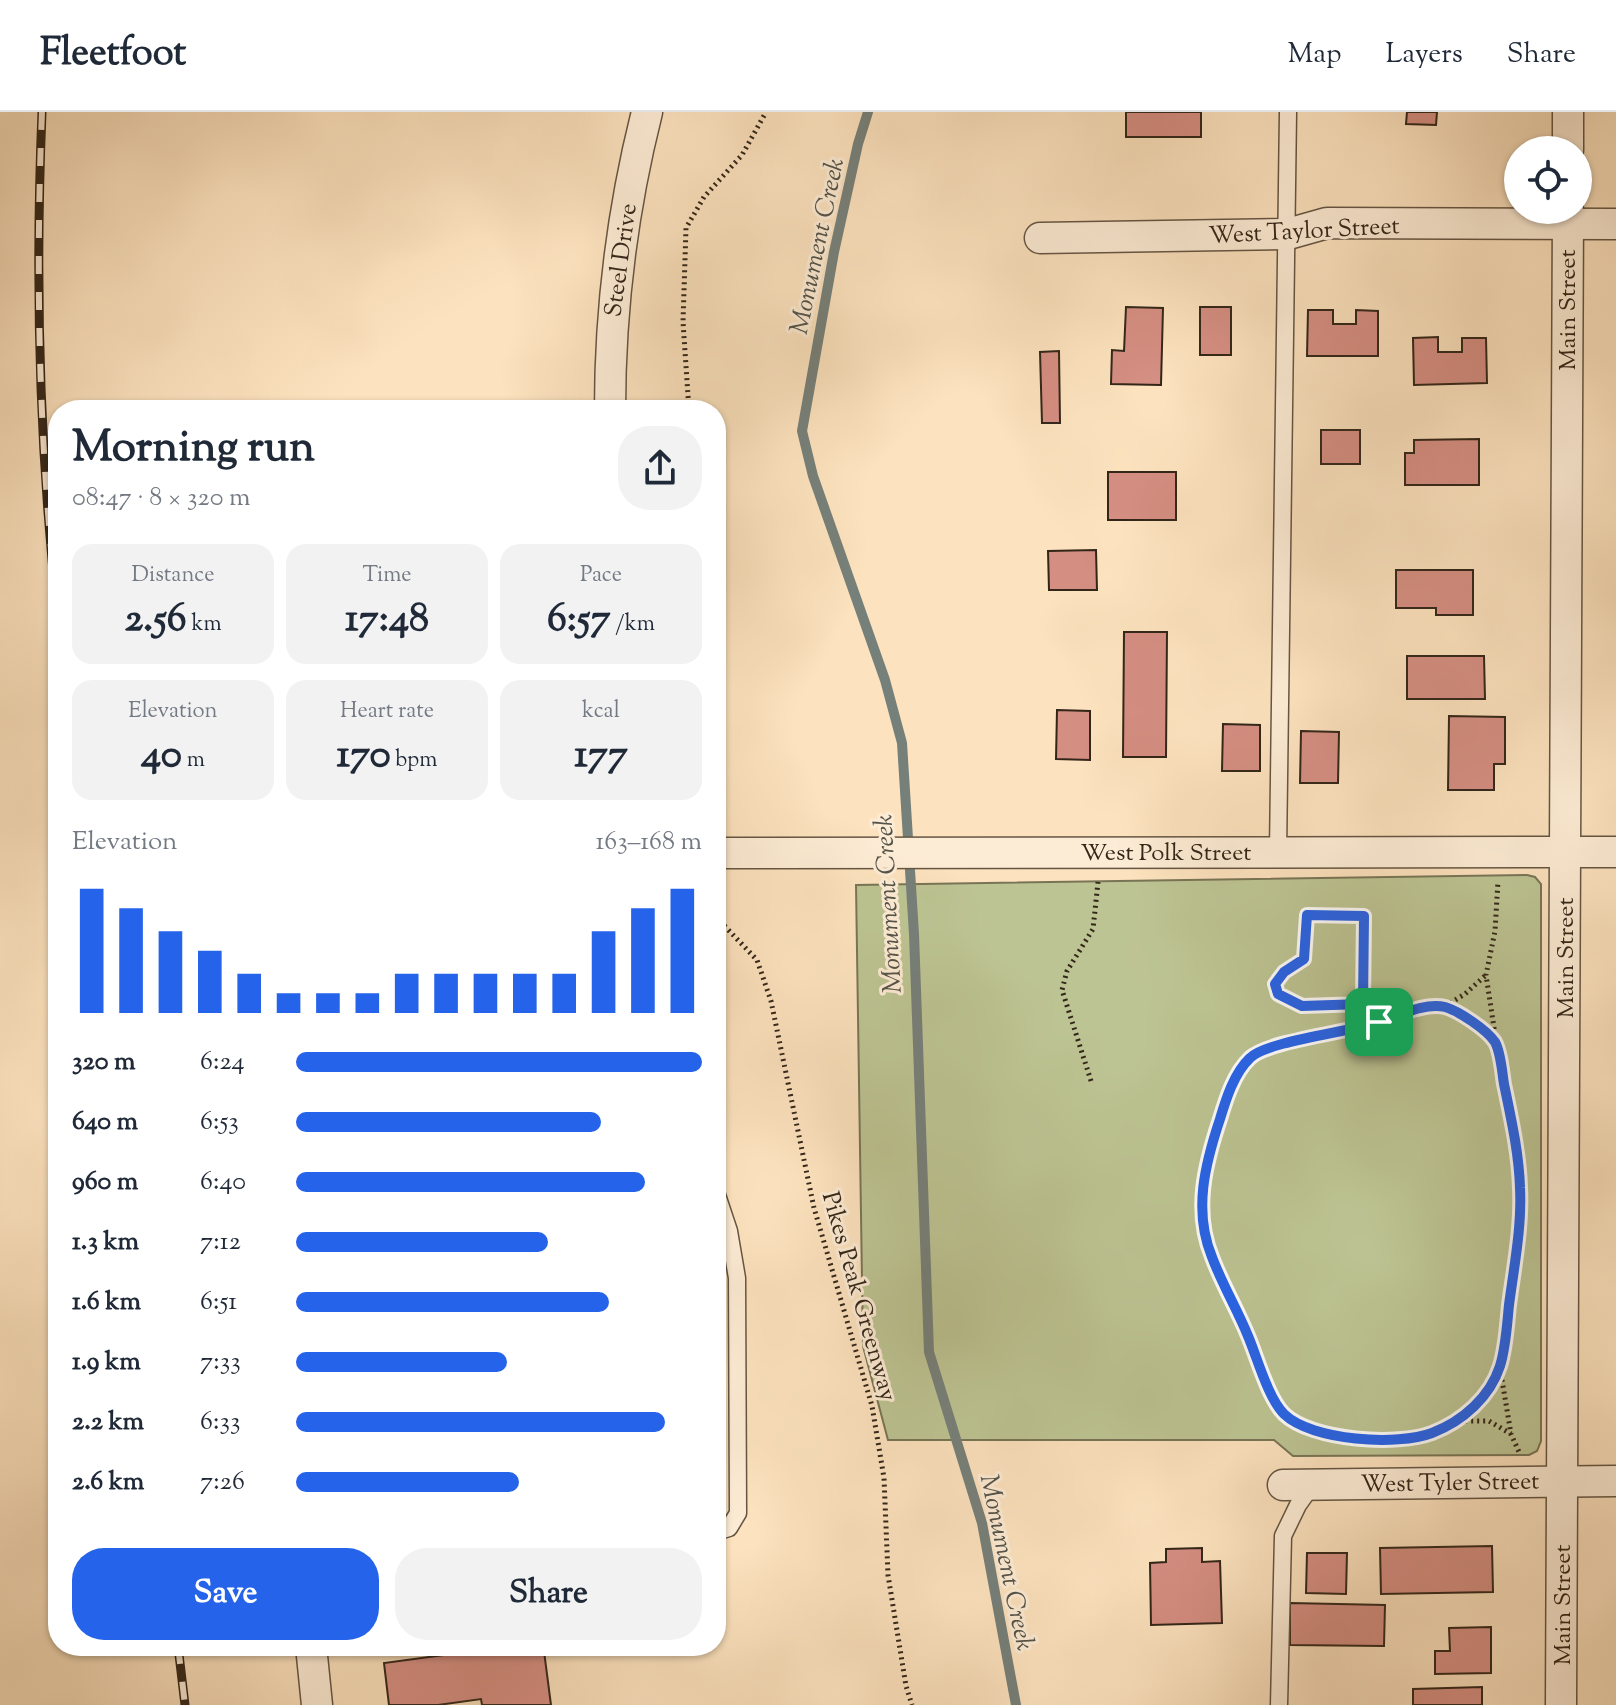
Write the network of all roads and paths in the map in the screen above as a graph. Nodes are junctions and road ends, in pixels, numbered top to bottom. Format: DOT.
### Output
graph roads {
  1 [pos="647,112"];
  2 [pos="766,112"];
  3 [pos="1288,112"];
  4 [pos="1568,112"];
  5 [pos="1568,136"];
  6 [pos="1504,219"];
  7 [pos="1592,220"];
  8 [pos="1568,224"];
  9 [pos="1616,224"];
  10 [pos="1288,234"];
  11 [pos="1040,238"];
  12 [pos="610,400"];
  13 [pos="688,400"];
  14 [pos="1101,852"];
  15 [pos="1278,852"];
  16 [pos="1500,852"];
  17 [pos="1565,852"];
  18 [pos="1616,852"];
  19 [pos="726,853"];
  20 [pos="726,927"];
  21 [pos="1486,975"];
  22 [pos="1363,1004"];
  23 [pos="1445,1007"];
  24 [pos="1379,1022"];
  25 [pos="1496,1044"];
  26 [pos="1091,1081"];
  27 [pos="726,1222"];
  28 [pos="1500,1367"];
  29 [pos="1458,1421"];
  30 [pos="1511,1434"];
  31 [pos="1531,1480"];
  32 [pos="1562,1480"];
  33 [pos="1616,1481"];
  34 [pos="1298,1484"];
  35 [pos="726,1529"];
  36 [pos="312,1656"];
  37 [pos="317,1705"];
  38 [pos="912,1705"];
  39 [pos="1279,1705"];
  40 [pos="1561,1705"];
  1 -- 12 [label="street, Steel Drive"];
  2 -- 13 [label="path"];
  3 -- 10 [label="lane"];
  4 -- 5 [label="street"];
  6 -- 10 [label="street, West Taylor Street"];
  7 -- 9 [label="street, West Taylor Street"];
  8 -- 17 [label="street, Main Street"];
  10 -- 11 [label="street, West Taylor Street"];
  10 -- 15 [label="lane"];
  14 -- 15 [label="street, West Polk Street"];
  14 -- 19 [label="street, West Polk Street"];
  14 -- 26 [label="path"];
  15 -- 16 [label="street, West Polk Street"];
  16 -- 17 [label="street, West Polk Street"];
  16 -- 21 [label="path"];
  17 -- 18 [label="street, West Polk Street"];
  17 -- 32 [label="street, Main Street"];
  20 -- 38 [label="path, Pikes Peak Greenway"];
  21 -- 23 [label="path"];
  21 -- 25 [label="path"];
  22 -- 22 [label="path"];
  22 -- 24 [label="path"];
  23 -- 24 [label="path"];
  23 -- 25 [label="path"];
  24 -- 29 [label="path"];
  25 -- 28 [label="path"];
  27 -- 35 [label="lane"];
  28 -- 29 [label="path"];
  28 -- 30 [label="path"];
  29 -- 30 [label="path"];
  30 -- 31 [label="path"];
  31 -- 32 [label="street, West Tyler Street"];
  31 -- 34 [label="street, West Tyler Street"];
  32 -- 33 [label="street, West Tyler Street"];
  32 -- 40 [label="street, Main Street"];
  34 -- 39 [label="lane"];
  36 -- 37 [label="street"];
}
